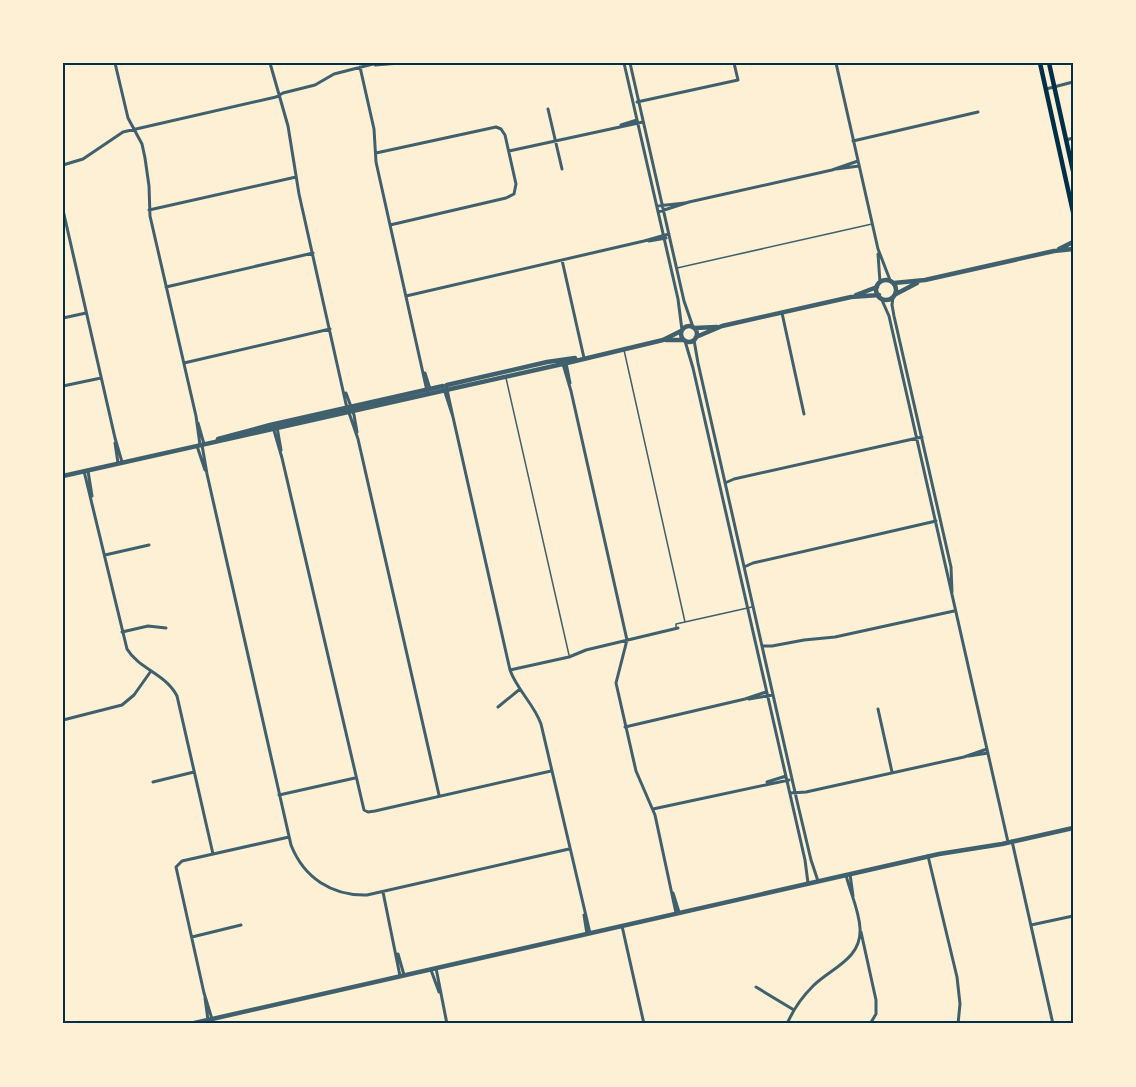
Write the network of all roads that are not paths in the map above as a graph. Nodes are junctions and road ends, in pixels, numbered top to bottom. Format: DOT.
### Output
graph roads {
  1 [pos="116,63"];
  2 [pos="270,63"];
  3 [pos="400,63"];
  4 [pos="624,63"];
  5 [pos="630,63"];
  6 [pos="734,63"];
  7 [pos="836,63"];
  8 [pos="1040,63"];
  9 [pos="1049,63"];
  10 [pos="374,64"];
  11 [pos="366,65"];
  12 [pos="360,68"];
  13 [pos="1073,82"];
  14 [pos="1054,87"];
  15 [pos="1046,89"];
  16 [pos="279,95"];
  17 [pos="636,102"];
  18 [pos="548,109"];
  19 [pos="978,112"];
  20 [pos="643,120"];
  21 [pos="638,122"];
  22 [pos="134,129"];
  23 [pos="1073,138"];
  24 [pos="1066,140"];
  25 [pos="555,141"];
  26 [pos="853,141"];
  27 [pos="1058,145"];
  28 [pos="1070,146"];
  29 [pos="509,151"];
  30 [pos="376,153"];
  31 [pos="858,163"];
  32 [pos="63,165"];
  33 [pos="562,170"];
  34 [pos="1073,171"];
  35 [pos="296,177"];
  36 [pos="689,202"];
  37 [pos="657,206"];
  38 [pos="662,206"];
  39 [pos="63,210"];
  40 [pos="149,210"];
  41 [pos="663,211"];
  42 [pos="658,212"];
  43 [pos="1073,212"];
  44 [pos="872,224"];
  45 [pos="390,225"];
  46 [pos="68,232"];
  47 [pos="63,233"];
  48 [pos="669,236"];
  49 [pos="664,237"];
  50 [pos="1073,242"];
  51 [pos="878,249"];
  52 [pos="1073,249"];
  53 [pos="1054,251"];
  54 [pos="313,253"];
  55 [pos="562,260"];
  56 [pos="676,268"];
  57 [pos="925,280"];
  58 [pos="892,282"];
  59 [pos="878,284"];
  60 [pos="166,287"];
  61 [pos="894,295"];
  62 [pos="406,296"];
  63 [pos="851,297"];
  64 [pos="880,297"];
  65 [pos="86,312"];
  66 [pos="782,313"];
  67 [pos="63,318"];
  68 [pos="722,326"];
  69 [pos="694,327"];
  70 [pos="330,329"];
  71 [pos="682,330"];
  72 [pos="695,338"];
  73 [pos="663,340"];
  74 [pos="684,340"];
  75 [pos="624,349"];
  76 [pos="584,358"];
  77 [pos="564,362"];
  78 [pos="184,363"];
  79 [pos="505,374"];
  80 [pos="101,378"];
  81 [pos="63,386"];
  82 [pos="446,388"];
  83 [pos="428,392"];
  84 [pos="350,410"];
  85 [pos="804,414"];
  86 [pos="275,427"];
  87 [pos="922,437"];
  88 [pos="917,438"];
  89 [pos="201,445"];
  90 [pos="120,464"];
  91 [pos="86,471"];
  92 [pos="63,476"];
  93 [pos="722,482"];
  94 [pos="938,520"];
  95 [pos="149,545"];
  96 [pos="105,555"];
  97 [pos="743,562"];
  98 [pos="738,563"];
  99 [pos="753,563"];
  100 [pos="744,567"];
  101 [pos="739,569"];
  102 [pos="753,606"];
  103 [pos="748,608"];
  104 [pos="954,611"];
  105 [pos="685,622"];
  106 [pos="166,628"];
  107 [pos="677,629"];
  108 [pos="122,632"];
  109 [pos="627,640"];
  110 [pos="762,645"];
  111 [pos="772,646"];
  112 [pos="757,647"];
  113 [pos="764,652"];
  114 [pos="758,653"];
  115 [pos="569,657"];
  116 [pos="151,670"];
  117 [pos="510,670"];
  118 [pos="520,689"];
  119 [pos="773,693"];
  120 [pos="768,694"];
  121 [pos="498,706"];
  122 [pos="878,709"];
  123 [pos="63,720"];
  124 [pos="626,726"];
  125 [pos="987,751"];
  126 [pos="551,771"];
  127 [pos="194,772"];
  128 [pos="893,773"];
  129 [pos="792,777"];
  130 [pos="355,778"];
  131 [pos="787,778"];
  132 [pos="153,782"];
  133 [pos="795,792"];
  134 [pos="806,792"];
  135 [pos="790,793"];
  136 [pos="279,795"];
  137 [pos="439,795"];
  138 [pos="797,798"];
  139 [pos="792,799"];
  140 [pos="653,809"];
  141 [pos="1073,828"];
  142 [pos="289,837"];
  143 [pos="1010,842"];
  144 [pos="569,849"];
  145 [pos="213,854"];
  146 [pos="928,856"];
  147 [pos="848,874"];
  148 [pos="818,881"];
  149 [pos="808,883"];
  150 [pos="383,892"];
  151 [pos="677,913"];
  152 [pos="1073,916"];
  153 [pos="1031,925"];
  154 [pos="241,926"];
  155 [pos="622,926"];
  156 [pos="860,927"];
  157 [pos="588,933"];
  158 [pos="192,937"];
  159 [pos="434,968"];
  160 [pos="402,976"];
  161 [pos="756,987"];
  162 [pos="794,1010"];
  163 [pos="210,1019"];
  164 [pos="190,1024"];
  165 [pos="447,1024"];
  166 [pos="644,1024"];
  167 [pos="787,1024"];
  168 [pos="870,1024"];
  169 [pos="958,1024"];
  170 [pos="1053,1024"];
  1 -- 22 [label="street"];
  2 -- 16 [label="street"];
  3 -- 10 [label="street"];
  4 -- 17 [label="street"];
  5 -- 17 [label="street"];
  6 -- 17 [label="street"];
  7 -- 26 [label="street"];
  8 -- 15 [label="main road"];
  9 -- 14 [label="main road"];
  10 -- 11 [label="street"];
  11 -- 12 [label="street"];
  12 -- 16 [label="street"];
  12 -- 30 [label="street"];
  13 -- 14 [label="street"];
  14 -- 15 [label="street"];
  14 -- 24 [label="main road"];
  15 -- 27 [label="main road"];
  16 -- 22 [label="street"];
  16 -- 35 [label="street"];
  17 -- 20 [label="street"];
  17 -- 21 [label="street"];
  18 -- 25 [label="street"];
  19 -- 26 [label="street"];
  20 -- 21 [label="street"];
  20 -- 38 [label="street"];
  21 -- 25 [label="street"];
  21 -- 37 [label="street"];
  22 -- 32 [label="street"];
  22 -- 40 [label="street"];
  23 -- 24 [label="street"];
  24 -- 27 [label="main road"];
  24 -- 28 [label="main road"];
  25 -- 29 [label="street"];
  25 -- 33 [label="street"];
  26 -- 31 [label="street"];
  27 -- 28 [label="main road"];
  27 -- 43 [label="main road"];
  28 -- 34 [label="main road"];
  29 -- 30 [label="street"];
  29 -- 45 [label="street"];
  30 -- 45 [label="street"];
  31 -- 36 [label="street"];
  31 -- 44 [label="street"];
  35 -- 40 [label="street"];
  35 -- 54 [label="street"];
  36 -- 38 [label="street"];
  36 -- 41 [label="street"];
  37 -- 38 [label="street"];
  37 -- 42 [label="street"];
  38 -- 41 [label="street"];
  39 -- 46 [label="street"];
  40 -- 60 [label="street"];
  41 -- 42 [label="street"];
  41 -- 48 [label="street"];
  42 -- 49 [label="street"];
  44 -- 51 [label="street"];
  44 -- 56 [label="lane"];
  45 -- 62 [label="street"];
  46 -- 47 [label="street"];
  46 -- 65 [label="street"];
  48 -- 49 [label="street"];
  48 -- 56 [label="street"];
  49 -- 55 [label="street"];
  49 -- 71 [label="street"];
  50 -- 53 [label="street"];
  51 -- 58 [label="street"];
  51 -- 59 [label="street"];
  52 -- 53 [label="street"];
  53 -- 57 [label="street"];
  54 -- 60 [label="street"];
  54 -- 70 [label="street"];
  55 -- 62 [label="street"];
  55 -- 76 [label="street"];
  56 -- 69 [label="street"];
  57 -- 58 [label="street"];
  57 -- 61 [label="street"];
  58 -- 59 [label="street"];
  58 -- 61 [label="street"];
  59 -- 63 [label="street"];
  59 -- 64 [label="street"];
  60 -- 78 [label="street"];
  61 -- 64 [label="street"];
  61 -- 87 [label="street"];
  62 -- 83 [label="street"];
  63 -- 64 [label="street"];
  63 -- 66 [label="street"];
  64 -- 88 [label="street"];
  65 -- 67 [label="street"];
  65 -- 80 [label="street"];
  66 -- 68 [label="street"];
  66 -- 85 [label="street"];
  68 -- 69 [label="street"];
  68 -- 72 [label="street"];
  69 -- 71 [label="street"];
  69 -- 72 [label="street"];
  70 -- 78 [label="street"];
  70 -- 84 [label="street"];
  71 -- 73 [label="street"];
  71 -- 74 [label="street"];
  72 -- 74 [label="street"];
  72 -- 93 [label="street"];
  73 -- 74 [label="street"];
  73 -- 75 [label="street"];
  74 -- 93 [label="street"];
  75 -- 76 [label="street"];
  75 -- 105 [label="lane"];
  76 -- 77 [label="street"];
  77 -- 79 [label="street"];
  77 -- 109 [label="street"];
  78 -- 89 [label="street"];
  79 -- 82 [label="street"];
  79 -- 115 [label="lane"];
  80 -- 81 [label="street"];
  80 -- 90 [label="street"];
  82 -- 83 [label="street"];
  82 -- 117 [label="street"];
  83 -- 84 [label="street"];
  84 -- 86 [label="street"];
  84 -- 137 [label="street"];
  86 -- 89 [label="street"];
  86 -- 130 [label="street"];
  87 -- 88 [label="street"];
  87 -- 94 [label="street"];
  88 -- 93 [label="street"];
  88 -- 94 [label="street"];
  89 -- 90 [label="street"];
  89 -- 136 [label="street"];
  90 -- 91 [label="street"];
  91 -- 92 [label="street"];
  91 -- 96 [label="street"];
  93 -- 97 [label="street"];
  93 -- 98 [label="street"];
  94 -- 99 [label="street"];
  94 -- 104 [label="street"];
  95 -- 96 [label="street"];
  96 -- 108 [label="street"];
  97 -- 98 [label="street"];
  97 -- 99 [label="street"];
  97 -- 100 [label="street"];
  98 -- 101 [label="street"];
  99 -- 100 [label="street"];
  100 -- 101 [label="street"];
  100 -- 102 [label="street"];
  101 -- 103 [label="street"];
  102 -- 103 [label="lane"];
  102 -- 110 [label="street"];
  103 -- 105 [label="lane"];
  103 -- 112 [label="street"];
  104 -- 111 [label="street"];
  104 -- 125 [label="street"];
  105 -- 107 [label="lane"];
  106 -- 108 [label="street"];
  107 -- 109 [label="street"];
  108 -- 116 [label="street"];
  109 -- 115 [label="street"];
  109 -- 124 [label="street"];
  110 -- 111 [label="street"];
  110 -- 112 [label="street"];
  110 -- 113 [label="street"];
  111 -- 113 [label="street"];
  112 -- 114 [label="street"];
  113 -- 114 [label="street"];
  113 -- 119 [label="street"];
  114 -- 120 [label="street"];
  115 -- 117 [label="street"];
  116 -- 123 [label="street"];
  116 -- 127 [label="street"];
  117 -- 118 [label="street"];
  118 -- 121 [label="street"];
  118 -- 126 [label="street"];
  119 -- 120 [label="street"];
  119 -- 129 [label="street"];
  120 -- 124 [label="street"];
  120 -- 131 [label="street"];
  122 -- 128 [label="street"];
  124 -- 140 [label="street"];
  125 -- 128 [label="street"];
  125 -- 143 [label="street"];
  126 -- 137 [label="street"];
  126 -- 144 [label="street"];
  127 -- 132 [label="street"];
  127 -- 145 [label="street"];
  128 -- 134 [label="street"];
  129 -- 131 [label="street"];
  129 -- 133 [label="street"];
  130 -- 136 [label="street"];
  130 -- 137 [label="street"];
  131 -- 135 [label="street"];
  131 -- 140 [label="street"];
  133 -- 134 [label="street"];
  133 -- 135 [label="street"];
  133 -- 138 [label="street"];
  134 -- 138 [label="street"];
  135 -- 139 [label="street"];
  136 -- 142 [label="street"];
  138 -- 139 [label="street"];
  138 -- 148 [label="street"];
  139 -- 149 [label="street"];
  140 -- 151 [label="street"];
  141 -- 143 [label="street"];
  142 -- 145 [label="street"];
  142 -- 150 [label="street"];
  143 -- 146 [label="street"];
  143 -- 153 [label="street"];
  144 -- 150 [label="street"];
  144 -- 157 [label="street"];
  145 -- 158 [label="street"];
  146 -- 147 [label="street"];
  146 -- 169 [label="street"];
  147 -- 148 [label="street"];
  147 -- 156 [label="street"];
  148 -- 149 [label="street"];
  149 -- 151 [label="street"];
  150 -- 160 [label="street"];
  151 -- 155 [label="street"];
  152 -- 153 [label="street"];
  153 -- 170 [label="street"];
  154 -- 158 [label="street"];
  155 -- 157 [label="street"];
  155 -- 166 [label="street"];
  156 -- 162 [label="street"];
  156 -- 168 [label="street"];
  157 -- 159 [label="street"];
  158 -- 163 [label="street"];
  159 -- 160 [label="street"];
  159 -- 165 [label="street"];
  160 -- 163 [label="street"];
  161 -- 162 [label="street"];
  162 -- 167 [label="street"];
  163 -- 164 [label="street"];
}
